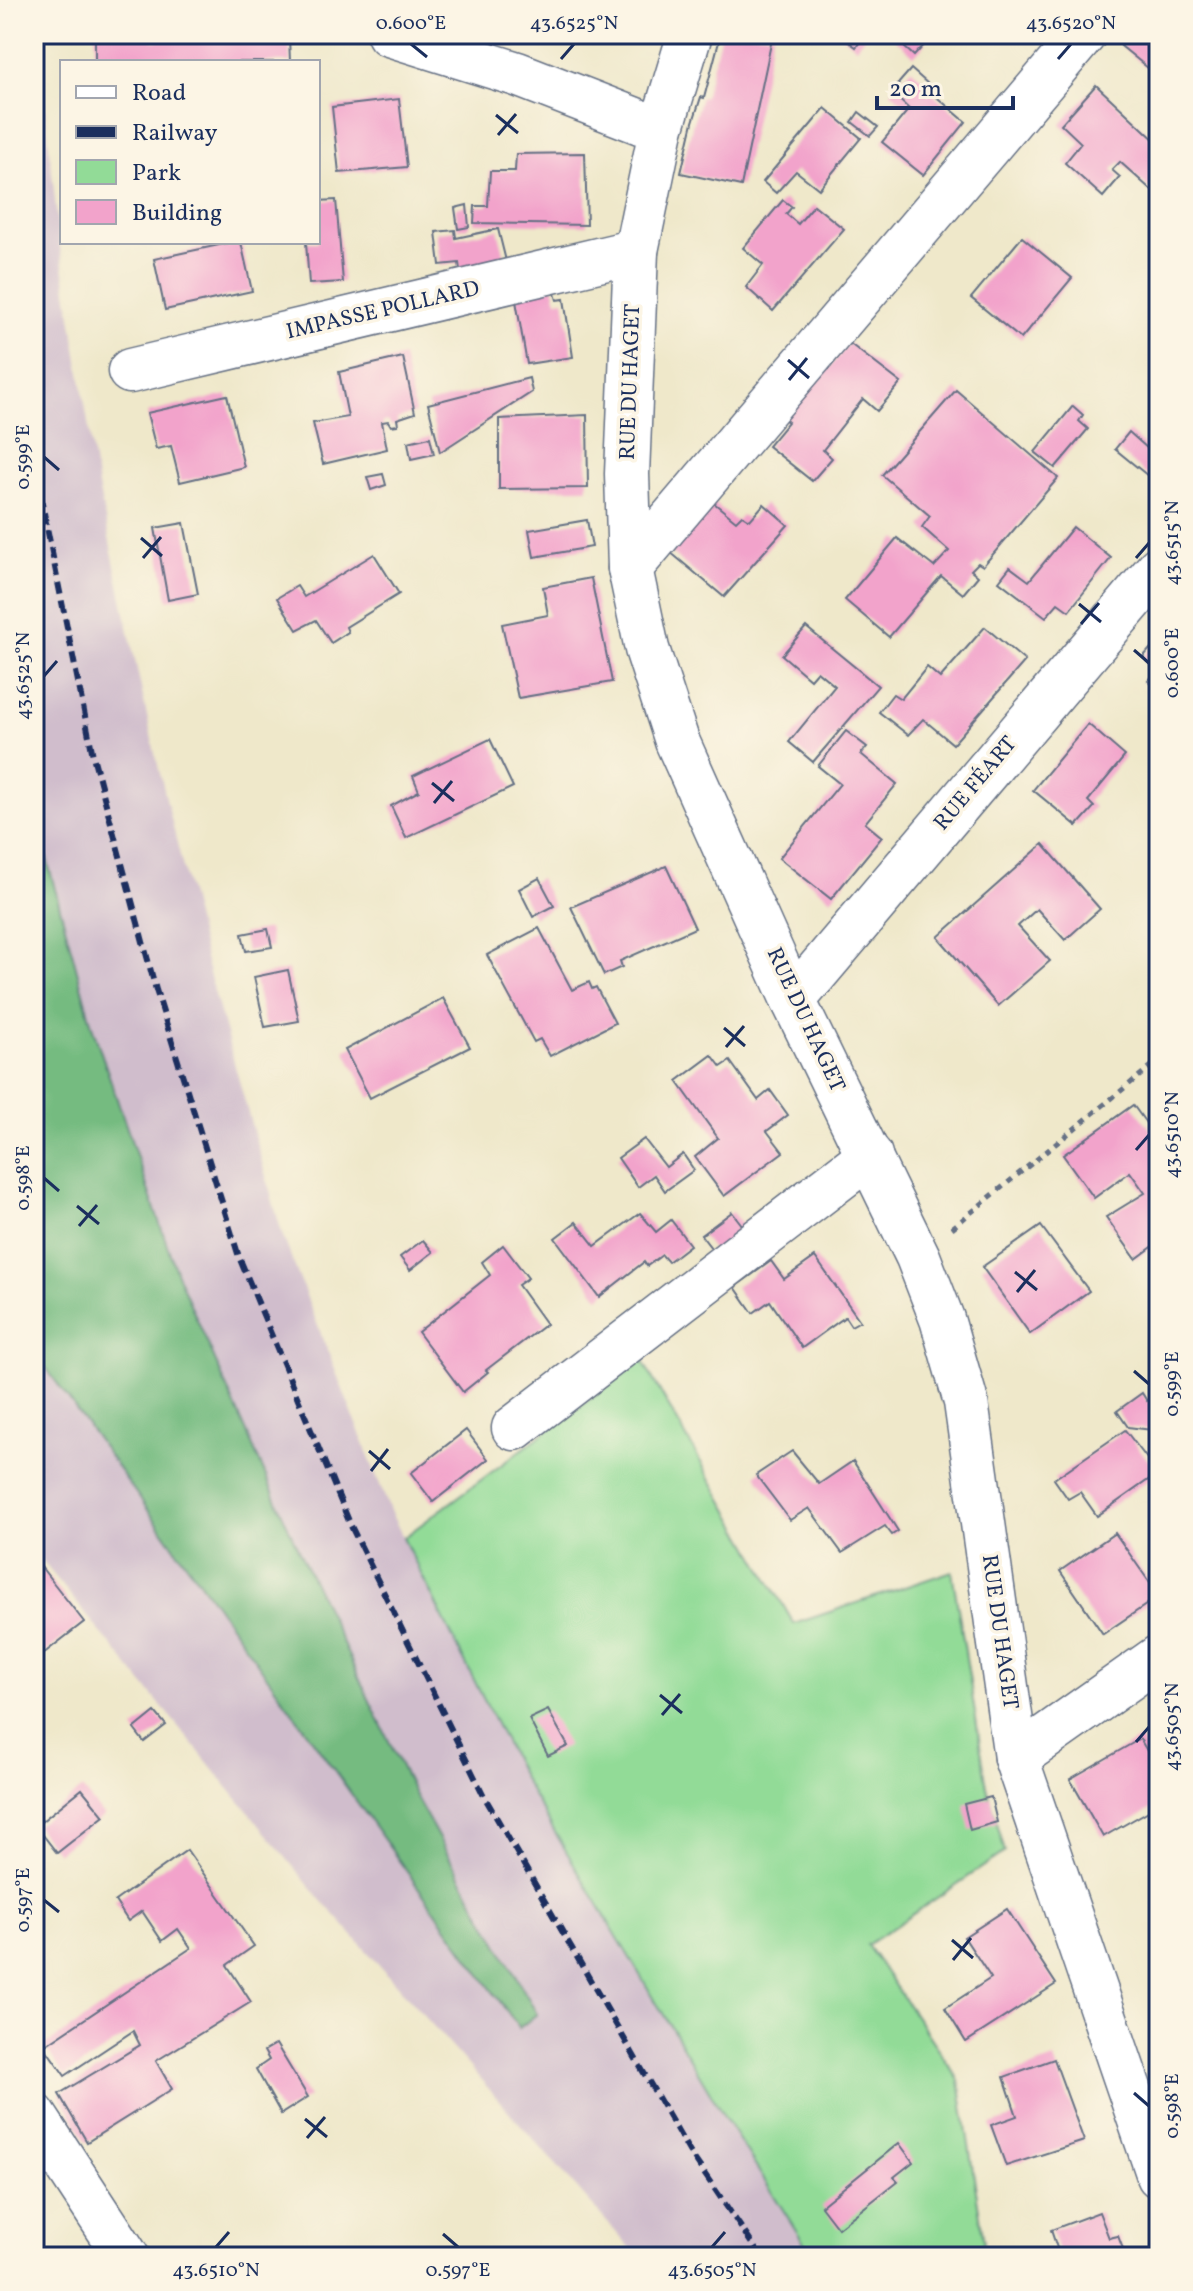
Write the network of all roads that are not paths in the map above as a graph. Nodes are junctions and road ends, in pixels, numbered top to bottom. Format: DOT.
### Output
graph roads {
  1 [pos="389,34"];
  2 [pos="690,34"];
  3 [pos="1084,34"];
  4 [pos="661,130"];
  5 [pos="636,251"];
  6 [pos="130,371"];
  7 [pos="630,568"];
  8 [pos="1159,568"];
  9 [pos="793,1000"];
  10 [pos="870,1155"];
  11 [pos="514,1428"];
  12 [pos="1159,1657"];
  13 [pos="1016,1758"];
  14 [pos="34,2115"];
  15 [pos="1159,2176"];
  16 [pos="127,2257"];
  1 -- 4 [label="street"];
  2 -- 4 [label="street, RUE DU HAGET"];
  3 -- 7 [label="street"];
  4 -- 5 [label="street, RUE DU HAGET"];
  5 -- 6 [label="street, IMPASSE POLLARD"];
  5 -- 7 [label="street, RUE DU HAGET"];
  7 -- 9 [label="street, RUE DU HAGET"];
  8 -- 9 [label="street, RUE FÉART"];
  9 -- 10 [label="street, RUE DU HAGET"];
  10 -- 11 [label="street"];
  10 -- 13 [label="street, RUE DU HAGET"];
  12 -- 13 [label="street"];
  13 -- 15 [label="street, RUE DU HAGET"];
  14 -- 16 [label="street"];
}
